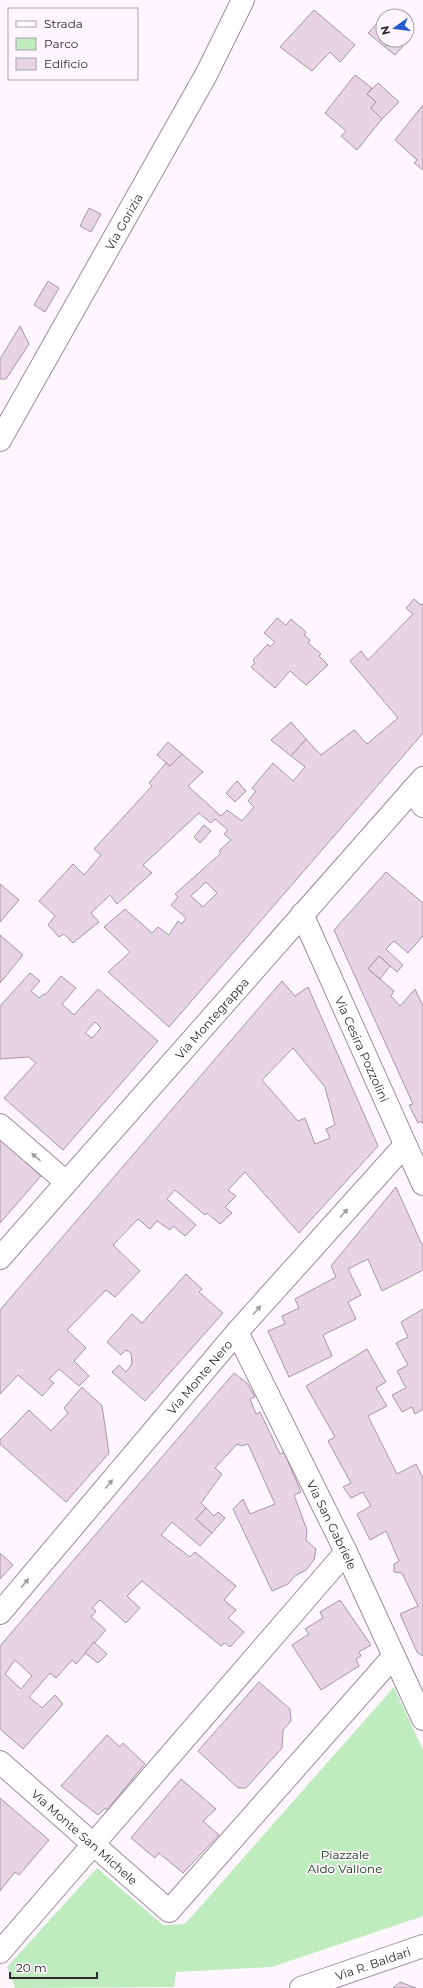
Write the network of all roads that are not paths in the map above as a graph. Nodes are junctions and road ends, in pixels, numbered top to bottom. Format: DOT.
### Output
graph roads {
  1 [pos="243,0"];
  2 [pos="0,440"];
  3 [pos="419,791"];
  4 [pos="302,914"];
  5 [pos="0,1125"];
  6 [pos="404,1145"];
  7 [pos="66,1182"];
  8 [pos="423,1184"];
  9 [pos="0,1258"];
  10 [pos="237,1332"];
  11 [pos="346,1552"];
  12 [pos="0,1613"];
  13 [pos="393,1657"];
  14 [pos="423,1719"];
  15 [pos="0,1762"];
  16 [pos="93,1845"];
  17 [pos="423,1946"];
  18 [pos="0,1952"];
  19 [pos="301,1988"];
  1 -- 2 [label="street, Via Gorizia"];
  3 -- 4 [label="street, Via Montegrappa"];
  4 -- 6 [label="street, Via Cesira Pozzolini"];
  4 -- 7 [label="street, Via Montegrappa"];
  7 -- 5 [label="street, one-way"];
  6 -- 8 [label="street, Via Cesira Pozzolini"];
  10 -- 6 [label="street, Via Monte Nero, one-way"];
  7 -- 9 [label="street, Via Montegrappa"];
  10 -- 11 [label="street, Via San Gabriele"];
  12 -- 10 [label="street, Via Monte Nero, one-way"];
  11 -- 13 [label="street, Via San Gabriele"];
  11 -- 16 [label="street"];
  13 -- 14 [label="street, Via San Gabriele"];
  13 -- 16 [label="street, Via Monte San Michele"];
  15 -- 16 [label="street, Via Monte San Michele"];
  16 -- 18 [label="street"];
  17 -- 19 [label="street, Via R. Baldari"];
}
